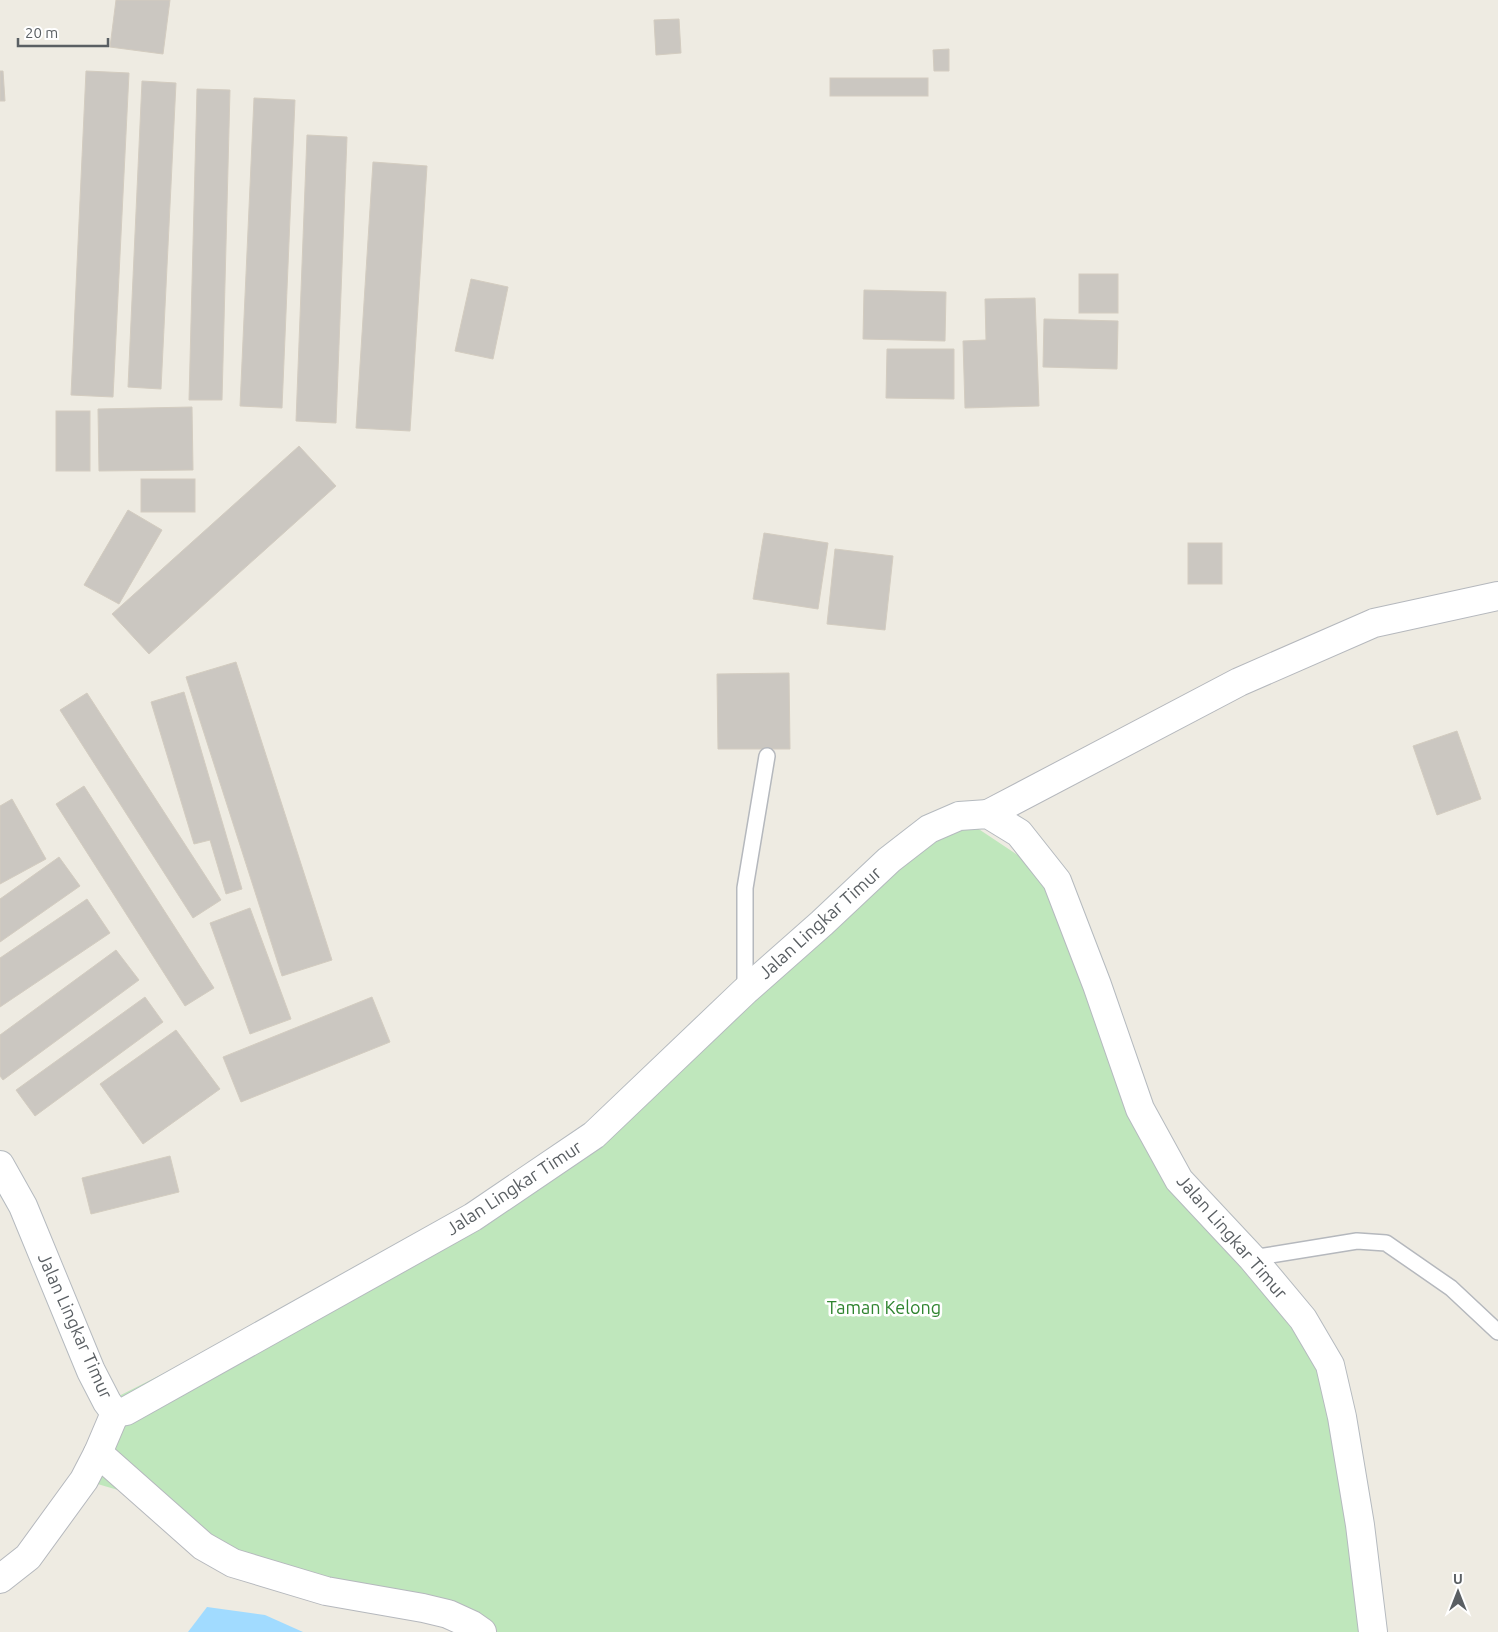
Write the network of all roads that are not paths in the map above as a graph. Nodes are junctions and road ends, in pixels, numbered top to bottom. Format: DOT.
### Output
graph roads {
  1 [pos="1498,596"];
  2 [pos="766,756"];
  3 [pos="988,814"];
  4 [pos="745,991"];
  5 [pos="0,1165"];
  6 [pos="1252,1258"];
  7 [pos="1498,1332"];
  8 [pos="115,1413"];
  9 [pos="98,1453"];
  10 [pos="0,1579"];
  11 [pos="482,1632"];
  12 [pos="1373,1632"];
  1 -- 3 [label="main road"];
  2 -- 4 [label="lane"];
  3 -- 4 [label="main road, Jalan Lingkar Timur"];
  3 -- 6 [label="main road, Jalan Lingkar Timur"];
  4 -- 8 [label="main road, Jalan Lingkar Timur"];
  5 -- 8 [label="main road, Jalan Lingkar Timur"];
  6 -- 7 [label="lane"];
  6 -- 12 [label="main road, Jalan Lingkar Timur"];
  8 -- 9 [label="main road"];
  9 -- 10 [label="main road"];
  9 -- 11 [label="main road"];
}
